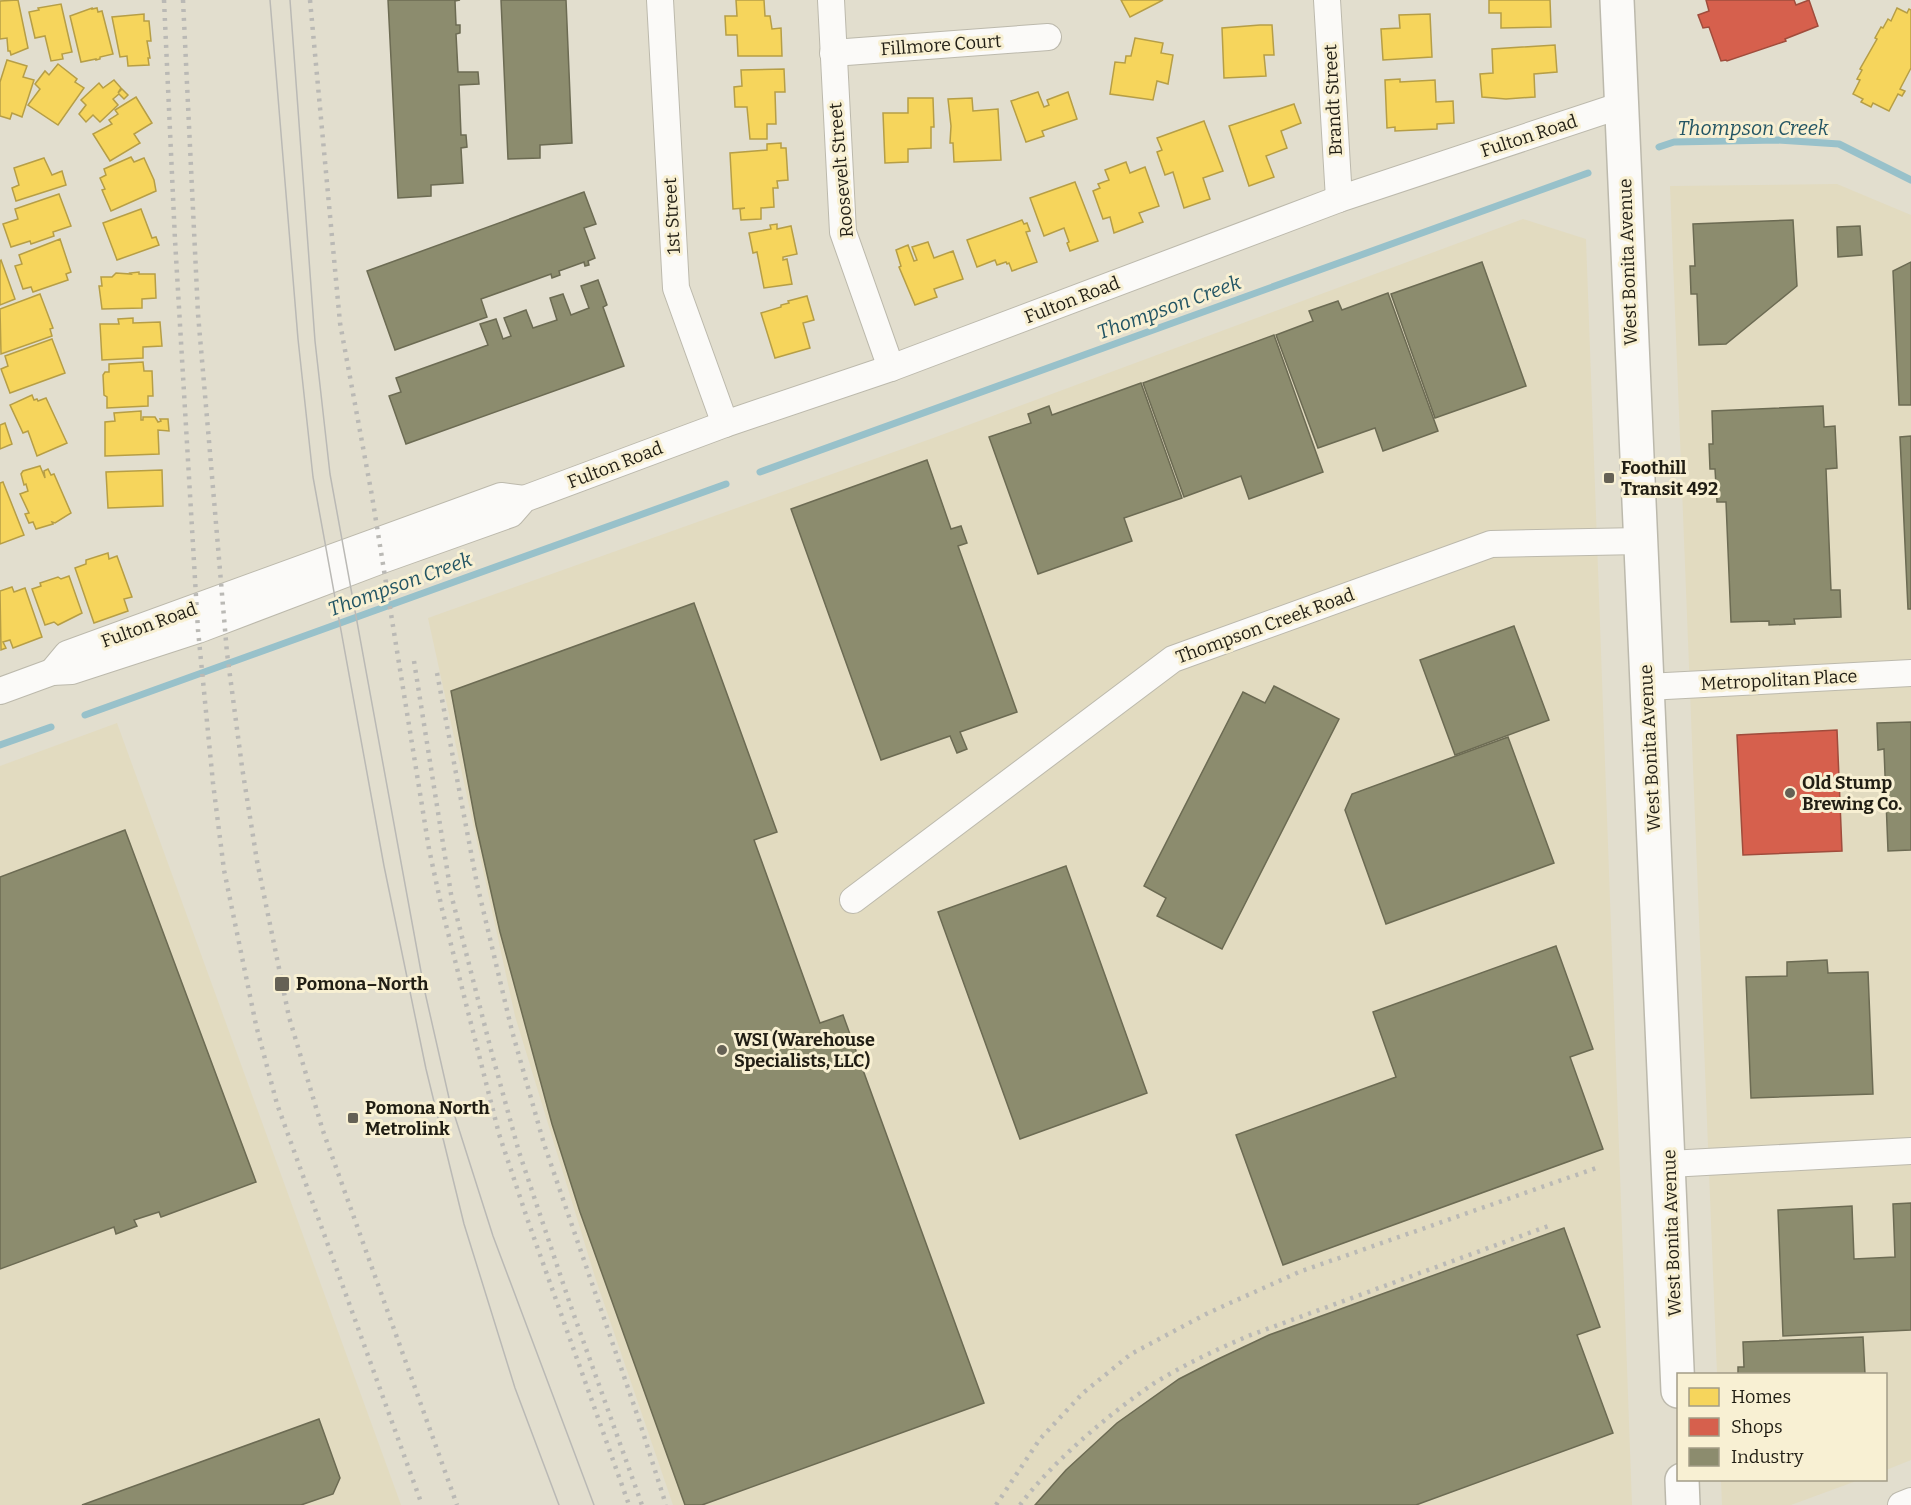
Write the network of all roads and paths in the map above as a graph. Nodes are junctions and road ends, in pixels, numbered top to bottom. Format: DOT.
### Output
graph roads {
  1 [pos="660,0"];
  2 [pos="831,0"];
  3 [pos="1327,0"];
  4 [pos="1617,0"];
  5 [pos="1048,37"];
  6 [pos="833,52"];
  7 [pos="1622,105"];
  8 [pos="1339,199"];
  9 [pos="891,368"];
  10 [pos="725,424"];
  11 [pos="1641,541"];
  12 [pos="1911,673"];
  13 [pos="1647,687"];
  14 [pos="0,691"];
  15 [pos="853,900"];
  16 [pos="1911,1151"];
  17 [pos="1669,1164"];
  18 [pos="1677,1373"];
  19 [pos="1682,1481"];
  20 [pos="1911,1501"];
  21 [pos="1683,1505"];
  22 [pos="1901,1505"];
  1 -- 10 [label="street, 1st Street"];
  2 -- 6 [label="street, Roosevelt Street"];
  3 -- 8 [label="street, Brandt Street"];
  4 -- 7 [label="main road, West Bonita Avenue"];
  5 -- 6 [label="street, Fillmore Court"];
  6 -- 9 [label="street, Roosevelt Street"];
  7 -- 8 [label="street, Fulton Road"];
  7 -- 11 [label="main road, West Bonita Avenue"];
  8 -- 9 [label="street, Fulton Road"];
  9 -- 10 [label="street, Fulton Road"];
  10 -- 14 [label="street, Fulton Road"];
  11 -- 13 [label="main road, West Bonita Avenue"];
  11 -- 15 [label="street, Thompson Creek Road"];
  12 -- 13 [label="street, Metropolitan Place"];
  13 -- 17 [label="main road, West Bonita Avenue"];
  16 -- 17 [label="street"];
  17 -- 18 [label="main road, West Bonita Avenue"];
  19 -- 21 [label="main road"];
  20 -- 22 [label="street"];
}
